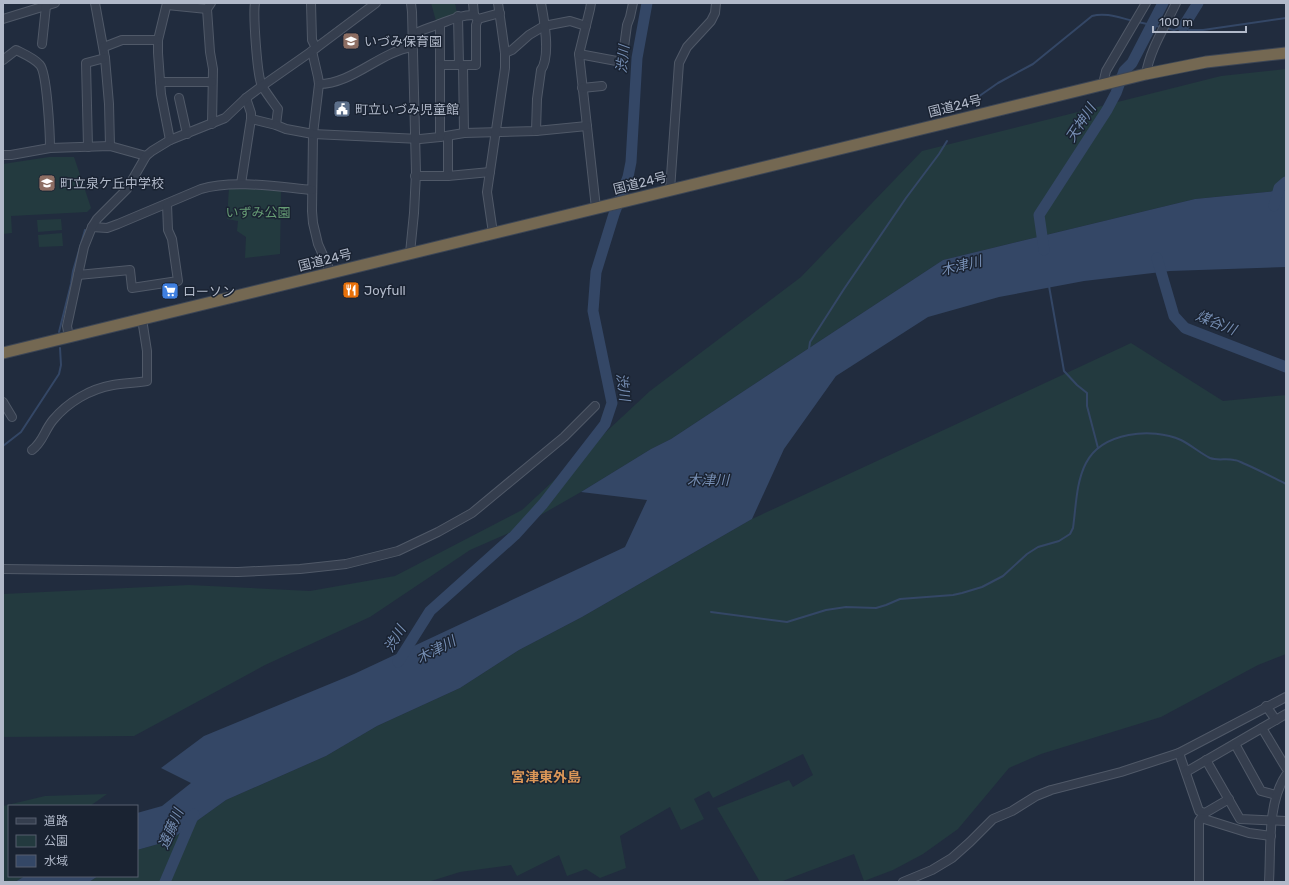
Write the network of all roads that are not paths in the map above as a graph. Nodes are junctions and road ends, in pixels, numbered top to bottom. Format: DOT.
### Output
graph roads {
  1 [pos="55,3"];
  2 [pos="95,3"];
  3 [pos="256,3"];
  4 [pos="311,3"];
  5 [pos="376,3"];
  6 [pos="410,3"];
  7 [pos="473,3"];
  8 [pos="498,3"];
  9 [pos="541,3"];
  10 [pos="591,3"];
  11 [pos="633,3"];
  12 [pos="716,3"];
  13 [pos="1146,3"];
  14 [pos="1176,3"];
  15 [pos="167,4"];
  16 [pos="46,6"];
  17 [pos="209,6"];
  18 [pos="500,13"];
  19 [pos="458,16"];
  20 [pos="476,17"];
  21 [pos="3,19"];
  22 [pos="440,24"];
  23 [pos="544,26"];
  24 [pos="586,26"];
  25 [pos="412,35"];
  26 [pos="158,40"];
  27 [pos="42,44"];
  28 [pos="104,47"];
  29 [pos="412,47"];
  30 [pos="314,50"];
  31 [pos="504,53"];
  32 [pos="1286,53"];
  33 [pos="579,54"];
  34 [pos="105,58"];
  35 [pos="3,60"];
  36 [pos="440,65"];
  37 [pos="461,66"];
  38 [pos="1146,74"];
  39 [pos="160,82"];
  40 [pos="212,82"];
  41 [pos="319,84"];
  42 [pos="1103,84"];
  43 [pos="262,86"];
  44 [pos="602,86"];
  45 [pos="582,88"];
  46 [pos="179,98"];
  47 [pos="246,98"];
  48 [pos="251,118"];
  49 [pos="212,124"];
  50 [pos="276,125"];
  51 [pos="587,126"];
  52 [pos="496,131"];
  53 [pos="536,131"];
  54 [pos="464,132"];
  55 [pos="187,134"];
  56 [pos="313,134"];
  57 [pos="444,137"];
  58 [pos="416,138"];
  59 [pos="170,140"];
  60 [pos="110,146"];
  61 [pos="88,147"];
  62 [pos="50,148"];
  63 [pos="3,155"];
  64 [pos="146,156"];
  65 [pos="490,172"];
  66 [pos="415,176"];
  67 [pos="448,176"];
  68 [pos="241,184"];
  69 [pos="312,190"];
  70 [pos="670,190"];
  71 [pos="167,204"];
  72 [pos="596,208"];
  73 [pos="92,227"];
  74 [pos="493,233"];
  75 [pos="410,253"];
  76 [pos="331,273"];
  77 [pos="78,275"];
  78 [pos="142,319"];
  79 [pos="69,337"];
  80 [pos="3,353"];
  81 [pos="3,402"];
  82 [pos="595,406"];
  83 [pos="12,417"];
  84 [pos="32,450"];
  85 [pos="3,569"];
  86 [pos="1286,696"];
  87 [pos="1266,706"];
  88 [pos="1286,714"];
  89 [pos="1276,720"];
  90 [pos="1262,728"];
  91 [pos="1235,744"];
  92 [pos="1179,753"];
  93 [pos="1206,760"];
  94 [pos="1286,768"];
  95 [pos="1186,772"];
  96 [pos="1286,775"];
  97 [pos="1276,795"];
  98 [pos="1229,799"];
  99 [pos="1200,814"];
  100 [pos="1272,821"];
  101 [pos="1286,821"];
  102 [pos="1271,836"];
  103 [pos="903,882"];
  104 [pos="1199,882"];
  105 [pos="1269,882"];
  1 -- 16 [label="street"];
  2 -- 28 [label="street"];
  3 -- 43 [label="street"];
  4 -- 30 [label="street"];
  5 -- 30 [label="street"];
  6 -- 25 [label="street"];
  7 -- 20 [label="street"];
  8 -- 18 [label="street"];
  9 -- 23 [label="street"];
  10 -- 24 [label="street"];
  11 -- 33 [label="street"];
  12 -- 70 [label="street"];
  13 -- 42 [label="street"];
  14 -- 38 [label="street"];
  15 -- 17 [label="street"];
  15 -- 26 [label="street"];
  16 -- 21 [label="street"];
  16 -- 27 [label="street"];
  17 -- 40 [label="street"];
  18 -- 20 [label="street"];
  18 -- 31 [label="street"];
  19 -- 20 [label="street"];
  19 -- 22 [label="street"];
  19 -- 37 [label="street"];
  20 -- 37 [label="street"];
  22 -- 25 [label="street"];
  22 -- 36 [label="street"];
  23 -- 24 [label="street"];
  23 -- 31 [label="street"];
  23 -- 53 [label="street"];
  24 -- 33 [label="street"];
  25 -- 29 [label="street"];
  26 -- 28 [label="street"];
  26 -- 39 [label="street"];
  28 -- 34 [label="street"];
  29 -- 41 [label="street"];
  29 -- 58 [label="street"];
  30 -- 41 [label="street"];
  30 -- 43 [label="street"];
  31 -- 52 [label="street"];
  32 -- 38 [label="highway, 国道24号"];
  33 -- 45 [label="street"];
  34 -- 60 [label="street"];
  34 -- 61 [label="street"];
  35 -- 62 [label="street"];
  36 -- 37 [label="street"];
  36 -- 57 [label="street"];
  37 -- 54 [label="street"];
  38 -- 42 [label="highway, 国道24号"];
  39 -- 40 [label="street"];
  39 -- 59 [label="street"];
  40 -- 49 [label="street"];
  41 -- 56 [label="street"];
  42 -- 70 [label="highway, 国道24号"];
  43 -- 47 [label="street"];
  43 -- 50 [label="street"];
  44 -- 45 [label="street"];
  45 -- 51 [label="street"];
  46 -- 55 [label="street"];
  47 -- 48 [label="street"];
  47 -- 49 [label="street"];
  48 -- 50 [label="street"];
  48 -- 68 [label="street"];
  49 -- 55 [label="street"];
  50 -- 56 [label="street"];
  51 -- 53 [label="street"];
  51 -- 72 [label="street"];
  52 -- 53 [label="street"];
  52 -- 54 [label="street"];
  52 -- 65 [label="street"];
  54 -- 57 [label="street"];
  55 -- 59 [label="street"];
  56 -- 58 [label="street"];
  56 -- 69 [label="street"];
  57 -- 58 [label="street"];
  57 -- 67 [label="street"];
  58 -- 66 [label="street"];
  59 -- 64 [label="street"];
  60 -- 61 [label="street"];
  60 -- 64 [label="street"];
  61 -- 62 [label="street"];
  62 -- 63 [label="street"];
  64 -- 73 [label="street"];
  65 -- 67 [label="street"];
  65 -- 74 [label="street"];
  66 -- 67 [label="street"];
  66 -- 75 [label="street"];
  68 -- 69 [label="street"];
  68 -- 71 [label="street"];
  69 -- 76 [label="street"];
  70 -- 72 [label="highway, 国道24号"];
  71 -- 73 [label="street"];
  71 -- 77 [label="street"];
  72 -- 74 [label="highway, 国道24号"];
  73 -- 77 [label="street"];
  74 -- 75 [label="highway, 国道24号"];
  75 -- 76 [label="highway, 国道24号"];
  76 -- 78 [label="highway, 国道24号"];
  77 -- 79 [label="street"];
  78 -- 79 [label="highway, 国道24号"];
  78 -- 84 [label="street"];
  79 -- 80 [label="highway, 国道24号"];
  81 -- 83 [label="street"];
  82 -- 85 [label="street"];
  86 -- 87 [label="street"];
  87 -- 89 [label="street"];
  87 -- 92 [label="street"];
  88 -- 89 [label="street"];
  89 -- 90 [label="street"];
  90 -- 91 [label="street"];
  90 -- 94 [label="street"];
  91 -- 93 [label="street"];
  91 -- 97 [label="street"];
  92 -- 95 [label="street"];
  92 -- 103 [label="street"];
  93 -- 95 [label="street"];
  93 -- 98 [label="street"];
  95 -- 99 [label="street"];
  96 -- 97 [label="street"];
  97 -- 100 [label="street"];
  98 -- 99 [label="street"];
  98 -- 100 [label="street"];
  99 -- 102 [label="street"];
  99 -- 104 [label="street"];
  100 -- 101 [label="street"];
  100 -- 102 [label="street"];
  102 -- 105 [label="street"];
}
